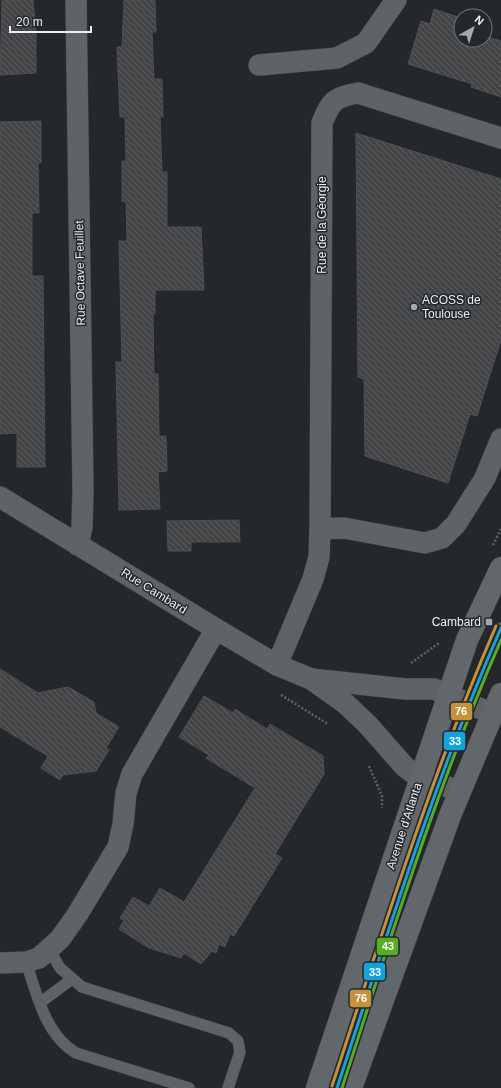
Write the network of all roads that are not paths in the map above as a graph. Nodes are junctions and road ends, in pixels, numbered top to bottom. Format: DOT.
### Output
graph roads {
  1 [pos="76,0"];
  2 [pos="396,0"];
  3 [pos="259,65"];
  4 [pos="501,138"];
  5 [pos="501,439"];
  6 [pos="0,498"];
  7 [pos="320,529"];
  8 [pos="78,545"];
  9 [pos="501,568"];
  10 [pos="501,628"];
  11 [pos="216,629"];
  12 [pos="277,665"];
  13 [pos="311,679"];
  14 [pos="459,698"];
  15 [pos="497,704"];
  16 [pos="429,781"];
  17 [pos="460,790"];
  18 [pos="49,949"];
  19 [pos="26,962"];
  20 [pos="0,963"];
  21 [pos="72,979"];
  22 [pos="40,1002"];
  23 [pos="189,1088"];
  24 [pos="228,1088"];
  25 [pos="317,1088"];
  26 [pos="337,1088"];
  27 [pos="351,1088"];
  1 -- 8 [label="street, Rue Octave Feuillet"];
  2 -- 3 [label="street"];
  4 -- 7 [label="street, Rue de la Géorgie"];
  5 -- 7 [label="street"];
  6 -- 8 [label="street, Rue Cambard"];
  7 -- 12 [label="street, Rue de la Géorgie"];
  8 -- 11 [label="street, Rue Cambard"];
  9 -- 14 [label="main road, Avenue d'Atlanta"];
  10 -- 14 [label="lane, Avenue d'Atlanta"];
  11 -- 12 [label="street, Rue Cambard"];
  11 -- 18 [label="street"];
  12 -- 13 [label="street, Rue Cambard"];
  13 -- 14 [label="street, Rue Cambard"];
  13 -- 16 [label="street, Rue Cambard"];
  14 -- 15 [label="street, Rue Cambard"];
  14 -- 16 [label="main road, Avenue d'Atlanta"];
  15 -- 17 [label="main road"];
  16 -- 17 [label="street, Rue Cambard"];
  16 -- 25 [label="main road, Avenue d'Atlanta"];
  16 -- 26 [label="lane, Avenue d'Atlanta"];
  17 -- 27 [label="main road"];
  18 -- 19 [label="street"];
  18 -- 21 [label="lane"];
  19 -- 20 [label="street"];
  19 -- 22 [label="lane"];
  21 -- 22 [label="lane"];
  21 -- 24 [label="lane"];
  22 -- 23 [label="lane"];
}
